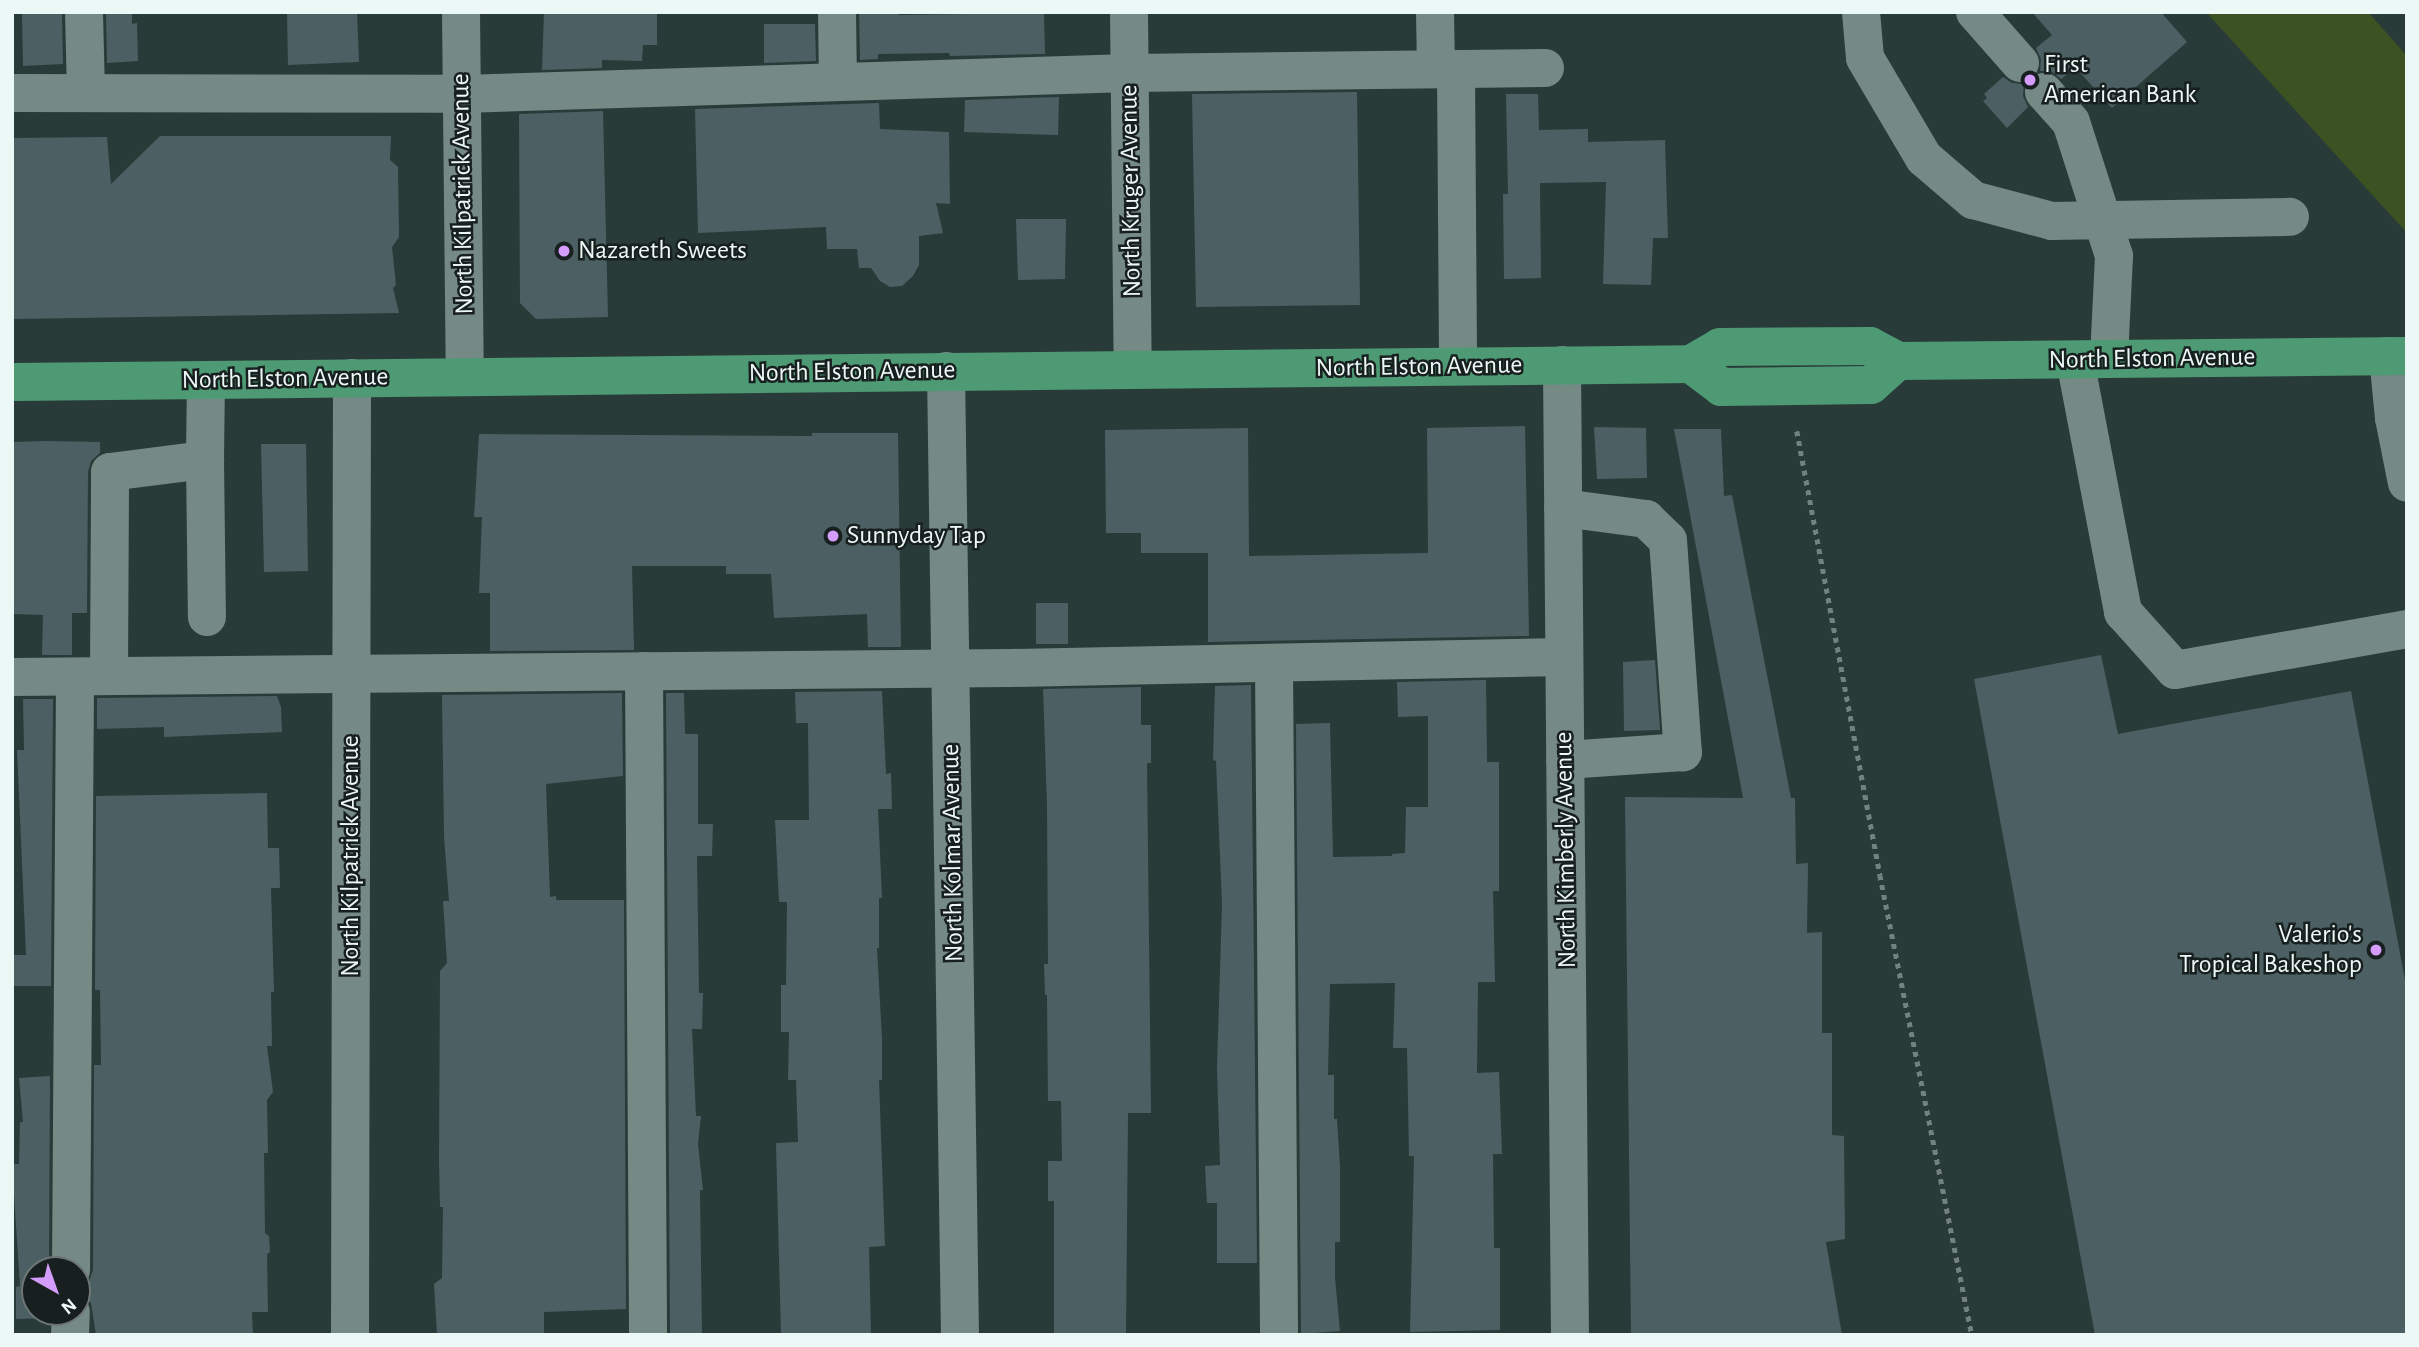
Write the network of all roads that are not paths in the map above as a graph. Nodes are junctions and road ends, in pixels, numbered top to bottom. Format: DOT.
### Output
graph roads {
  1 [pos="84,12"];
  2 [pos="461,12"];
  3 [pos="837,12"];
  4 [pos="1129,12"];
  5 [pos="1435,12"];
  6 [pos="1861,12"];
  7 [pos="1975,12"];
  8 [pos="2020,63"];
  9 [pos="1545,68"];
  10 [pos="1446,69"];
  11 [pos="1130,73"];
  12 [pos="838,82"];
  13 [pos="2044,92"];
  14 [pos="12,93"];
  15 [pos="86,93"];
  16 [pos="462,94"];
  17 [pos="2290,217"];
  18 [pos="2100,220"];
  19 [pos="2398,356"];
  20 [pos="2092,359"];
  21 [pos="1562,365"];
  22 [pos="1458,366"];
  23 [pos="1133,369"];
  24 [pos="946,371"];
  25 [pos="465,377"];
  26 [pos="352,378"];
  27 [pos="206,380"];
  28 [pos="12,382"];
  29 [pos="205,460"];
  30 [pos="2407,483"];
  31 [pos="1563,508"];
  32 [pos="207,617"];
  33 [pos="2407,629"];
  34 [pos="1564,657"];
  35 [pos="1274,664"];
  36 [pos="951,668"];
  37 [pos="644,671"];
  38 [pos="351,674"];
  39 [pos="92,676"];
  40 [pos="12,677"];
  41 [pos="1565,760"];
  42 [pos="71,1256"];
  43 [pos="350,1335"];
  44 [pos="648,1335"];
  45 [pos="960,1335"];
  46 [pos="1279,1335"];
  47 [pos="1570,1335"];
  1 -- 15 [label="street"];
  2 -- 16 [label="street, North Kilpatrick Avenue"];
  3 -- 12 [label="street"];
  4 -- 11 [label="street, North Kruger Avenue"];
  5 -- 10 [label="street"];
  6 -- 18 [label="street"];
  7 -- 8 [label="street"];
  9 -- 10 [label="street"];
  10 -- 11 [label="street"];
  10 -- 22 [label="street"];
  11 -- 12 [label="street"];
  11 -- 23 [label="street, North Kruger Avenue"];
  12 -- 16 [label="street"];
  13 -- 18 [label="street"];
  14 -- 15 [label="street"];
  15 -- 16 [label="street"];
  16 -- 25 [label="street, North Kilpatrick Avenue"];
  17 -- 18 [label="street"];
  18 -- 20 [label="street"];
  19 -- 20 [label="main road, North Elston Avenue"];
  19 -- 30 [label="street"];
  20 -- 21 [label="main road, North Elston Avenue"];
  20 -- 33 [label="street"];
  21 -- 22 [label="main road, North Elston Avenue"];
  21 -- 31 [label="street, North Kimberly Avenue"];
  22 -- 23 [label="main road, North Elston Avenue"];
  23 -- 24 [label="main road, North Elston Avenue"];
  24 -- 25 [label="main road, North Elston Avenue"];
  24 -- 36 [label="street, North Kolmar Avenue"];
  25 -- 26 [label="main road, North Elston Avenue"];
  26 -- 27 [label="main road, North Elston Avenue"];
  26 -- 38 [label="street, North Kilpatrick Avenue"];
  27 -- 28 [label="main road, North Elston Avenue"];
  27 -- 29 [label="street"];
  29 -- 32 [label="street"];
  29 -- 39 [label="street"];
  31 -- 34 [label="street, North Kimberly Avenue"];
  31 -- 41 [label="street"];
  34 -- 35 [label="street"];
  34 -- 41 [label="street, North Kimberly Avenue"];
  35 -- 36 [label="street"];
  35 -- 46 [label="street"];
  36 -- 37 [label="street"];
  36 -- 45 [label="street, North Kolmar Avenue"];
  37 -- 38 [label="street"];
  37 -- 44 [label="street"];
  38 -- 39 [label="street"];
  38 -- 43 [label="street, North Kilpatrick Avenue"];
  39 -- 40 [label="street"];
  39 -- 42 [label="street"];
  41 -- 47 [label="street, North Kimberly Avenue"];
}
